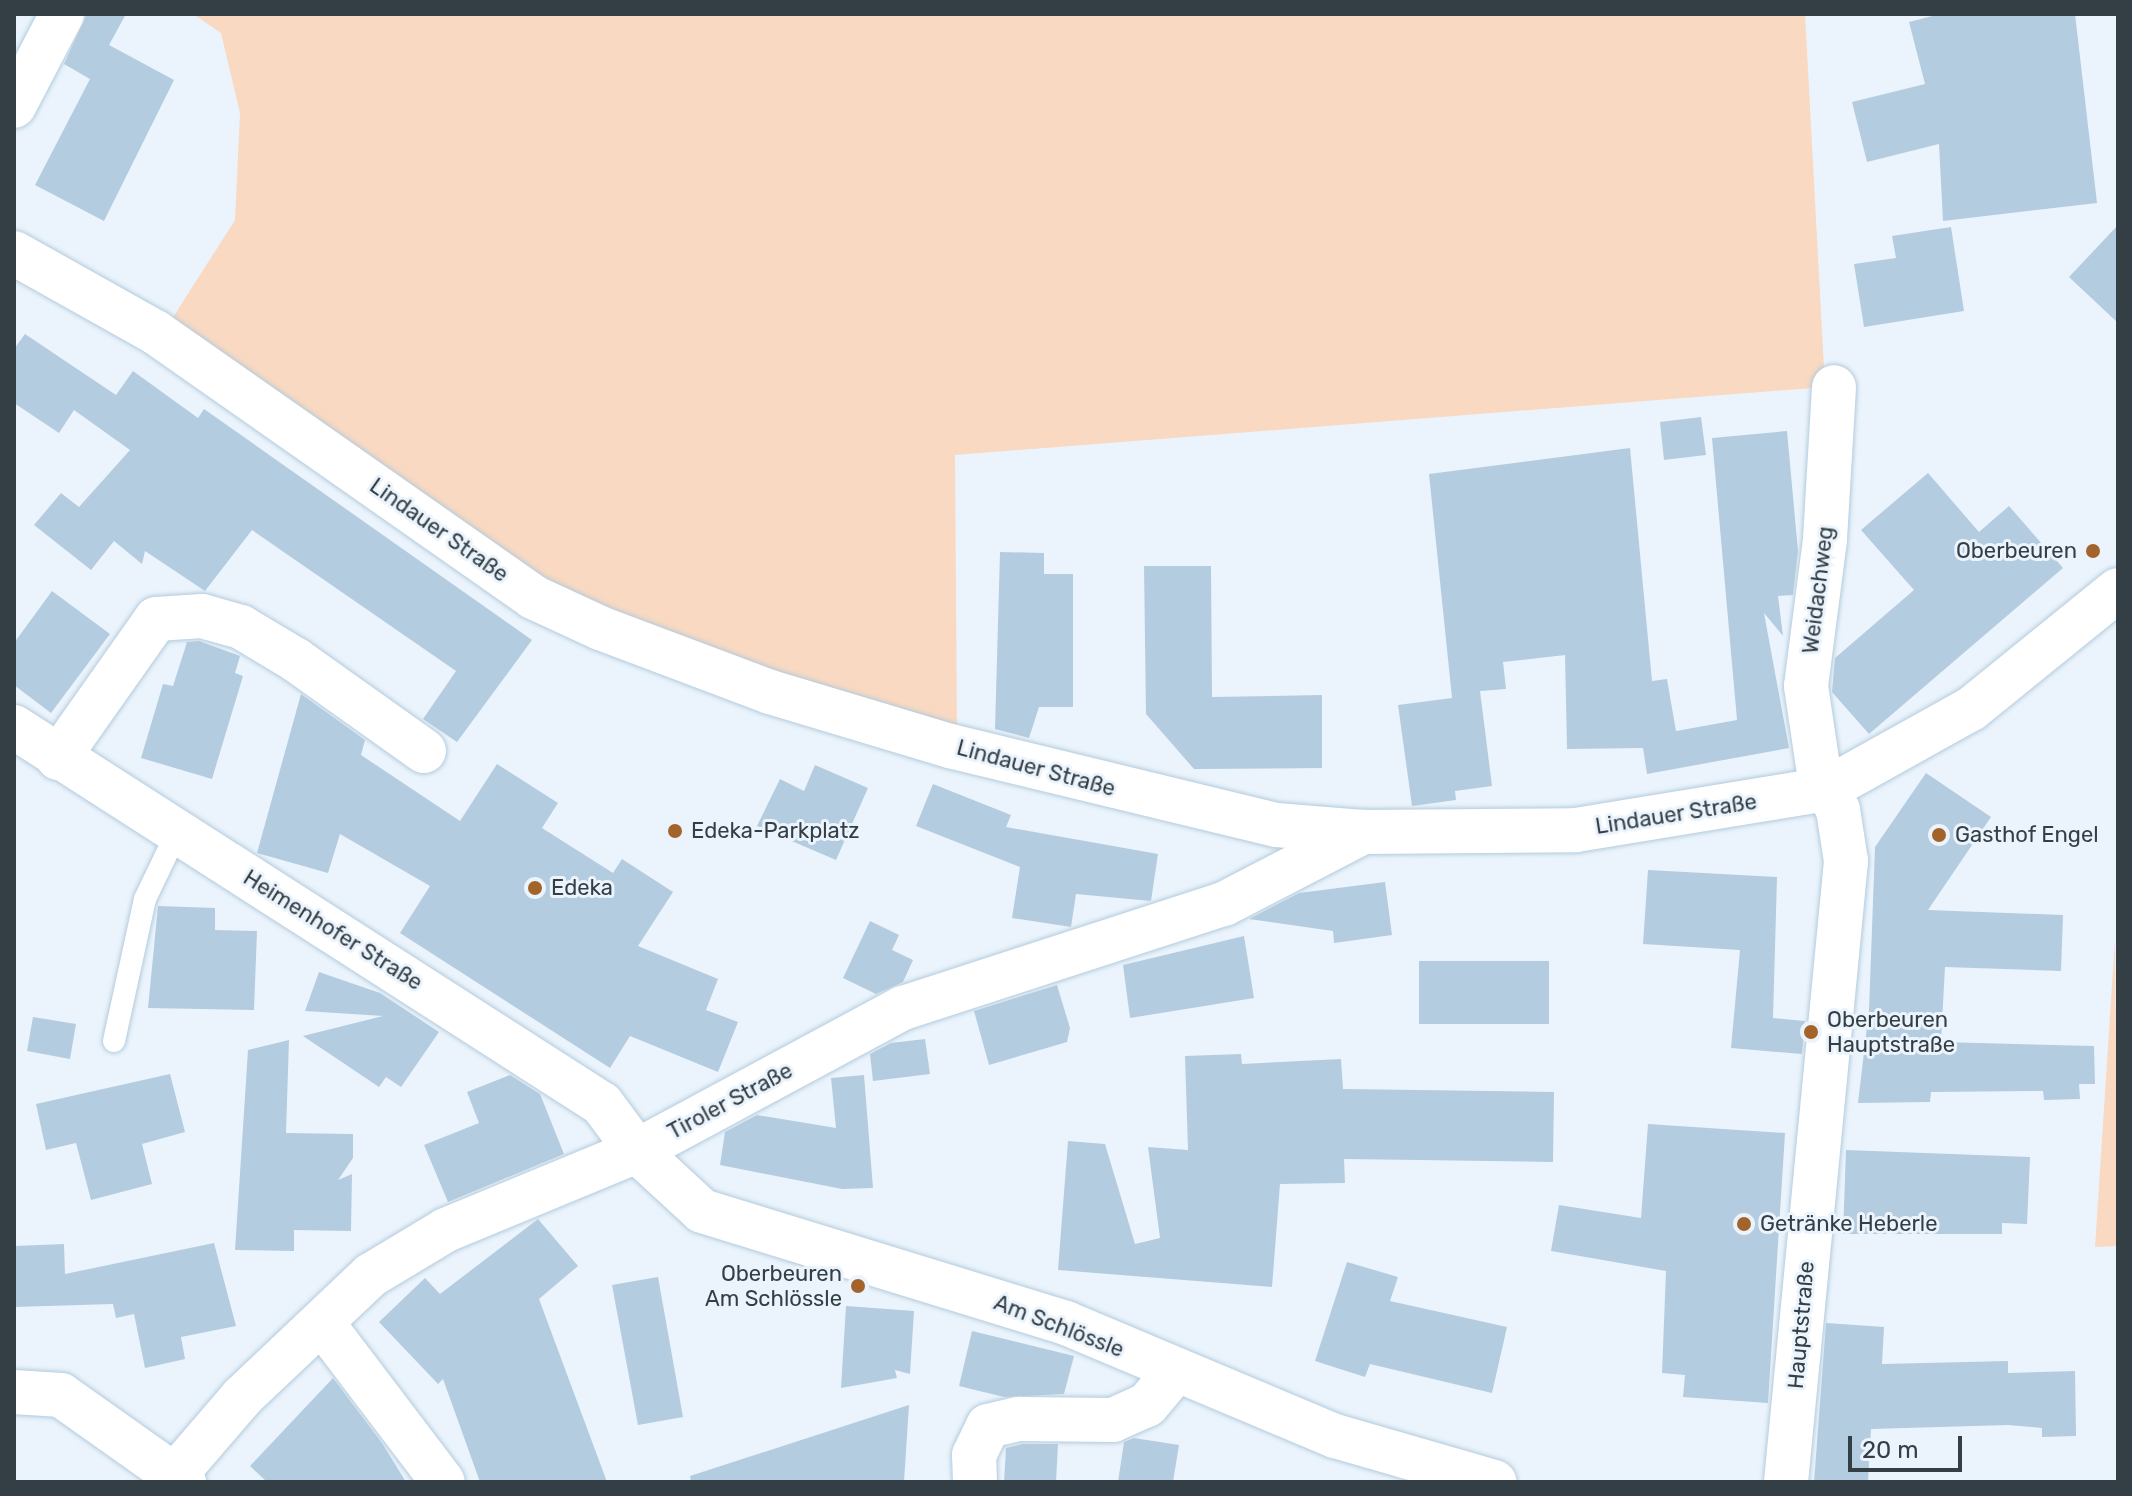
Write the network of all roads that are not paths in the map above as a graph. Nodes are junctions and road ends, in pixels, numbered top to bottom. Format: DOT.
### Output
graph roads {
  1 [pos="62,14"];
  2 [pos="14,106"];
  3 [pos="14,253"];
  4 [pos="1834,387"];
  5 [pos="2118,590"];
  6 [pos="14,727"];
  7 [pos="424,751"];
  8 [pos="58,758"];
  9 [pos="1827,789"];
  10 [pos="178,830"];
  11 [pos="1363,832"];
  12 [pos="114,1041"];
  13 [pos="637,1151"];
  14 [pos="323,1324"];
  15 [pos="1174,1373"];
  16 [pos="14,1392"];
  17 [pos="176,1480"];
  18 [pos="443,1482"];
  19 [pos="975,1482"];
  20 [pos="1494,1482"];
  21 [pos="1786,1482"];
  1 -- 2 [label="street"];
  3 -- 11 [label="street, Lindauer Straße"];
  4 -- 9 [label="street, Weidachweg"];
  5 -- 9 [label="street, Lindauer Straße"];
  6 -- 8 [label="street, Heimenhofer Straße"];
  7 -- 8 [label="street"];
  8 -- 10 [label="street, Heimenhofer Straße"];
  9 -- 11 [label="street, Lindauer Straße"];
  9 -- 21 [label="street, Hauptstraße"];
  10 -- 12 [label="lane"];
  10 -- 13 [label="street, Heimenhofer Straße"];
  11 -- 13 [label="street, Tiroler Straße"];
  13 -- 14 [label="street, Tiroler Straße"];
  13 -- 15 [label="street, Am Schlössle"];
  14 -- 17 [label="street, Tiroler Straße"];
  14 -- 18 [label="street"];
  15 -- 19 [label="street"];
  15 -- 20 [label="street, Am Schlössle"];
  16 -- 17 [label="street"];
}
